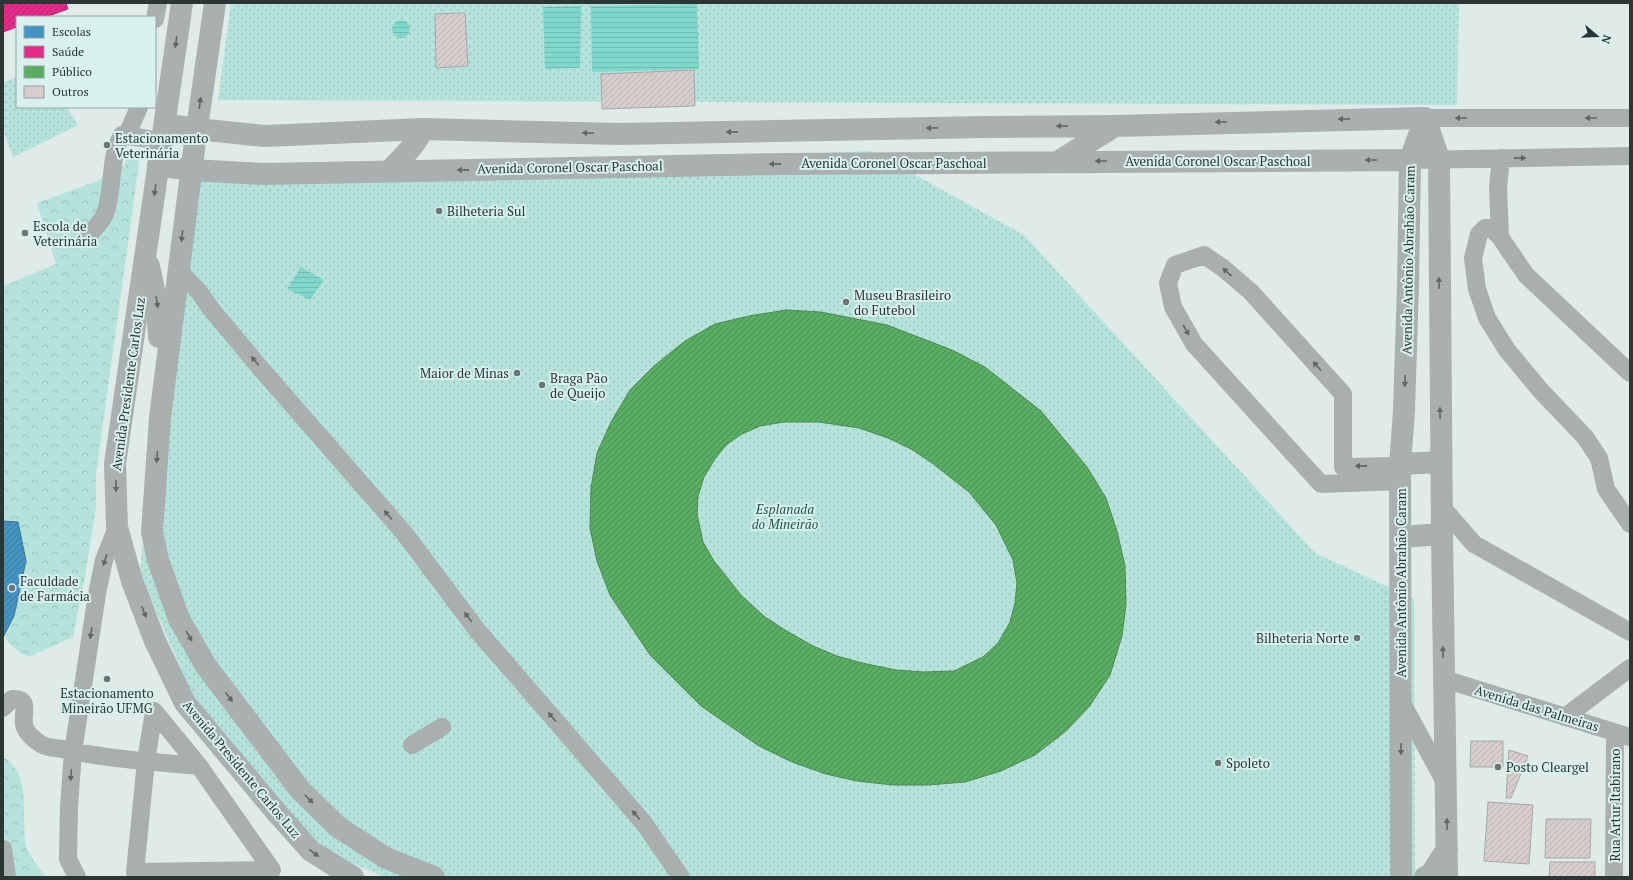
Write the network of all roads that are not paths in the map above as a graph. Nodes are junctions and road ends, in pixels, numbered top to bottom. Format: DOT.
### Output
graph roads {
  1 [pos="158,3"];
  2 [pos="182,3"];
  3 [pos="214,3"];
  4 [pos="156,16"];
  5 [pos="139,108"];
  6 [pos="1425,118"];
  7 [pos="1630,118"];
  8 [pos="1115,126"];
  9 [pos="423,129"];
  10 [pos="163,132"];
  11 [pos="620,134"];
  12 [pos="127,135"];
  13 [pos="196,135"];
  14 [pos="1630,156"];
  15 [pos="1500,158"];
  16 [pos="1439,159"];
  17 [pos="1410,160"];
  18 [pos="1059,161"];
  19 [pos="158,165"];
  20 [pos="645,166"];
  21 [pos="191,170"];
  22 [pos="389,171"];
  23 [pos="90,234"];
  24 [pos="1500,237"];
  25 [pos="146,253"];
  26 [pos="178,270"];
  27 [pos="1630,373"];
  28 [pos="160,418"];
  29 [pos="1441,462"];
  30 [pos="1400,470"];
  31 [pos="1441,506"];
  32 [pos="1630,524"];
  33 [pos="117,527"];
  34 [pos="1442,534"];
  35 [pos="1401,537"];
  36 [pos="1630,632"];
  37 [pos="1630,668"];
  38 [pos="1444,679"];
  39 [pos="1401,701"];
  40 [pos="3,708"];
  41 [pos="1565,717"];
  42 [pos="442,727"];
  43 [pos="1622,735"];
  44 [pos="412,745"];
  45 [pos="72,752"];
  46 [pos="146,761"];
  47 [pos="199,766"];
  48 [pos="1446,784"];
  49 [pos="3,849"];
  50 [pos="1447,849"];
  51 [pos="7,877"];
  52 [pos="77,877"];
  53 [pos="353,877"];
  54 [pos="434,877"];
  55 [pos="681,877"];
  56 [pos="1401,877"];
  57 [pos="1425,877"];
  58 [pos="1447,877"];
  59 [pos="1614,877"];
  1 -- 4 [label="street"];
  2 -- 10 [label="main road, Avenida Presidente Carlos Luz, one-way"];
  13 -- 3 [label="main road, one-way"];
  5 -- 12 [label="street"];
  7 -- 6 [label="street, one-way"];
  6 -- 8 [label="main road, one-way"];
  6 -- 16 [label="main road"];
  6 -- 17 [label="main road, Avenida Antônio Abrahão Caram"];
  8 -- 11 [label="main road, one-way"];
  8 -- 18 [label="main road"];
  11 -- 9 [label="main road, one-way"];
  9 -- 13 [label="main road"];
  9 -- 22 [label="main road"];
  10 -- 12 [label="street"];
  10 -- 13 [label="main road"];
  10 -- 19 [label="main road, Avenida Presidente Carlos Luz"];
  11 -- 20 [label="main road"];
  12 -- 23 [label="street"];
  13 -- 21 [label="main road"];
  15 -- 14 [label="street, Avenida Coronel Oscar Paschoal, one-way"];
  15 -- 16 [label="street, Avenida Coronel Oscar Paschoal"];
  15 -- 24 [label="street"];
  16 -- 17 [label="street, Avenida Coronel Oscar Paschoal"];
  29 -- 16 [label="main road, one-way"];
  17 -- 18 [label="main road, Avenida Coronel Oscar Paschoal, one-way"];
  17 -- 30 [label="main road, Avenida Antônio Abrahão Caram, one-way"];
  18 -- 20 [label="main road, Avenida Coronel Oscar Paschoal, one-way"];
  19 -- 21 [label="main road, Avenida Coronel Oscar Paschoal"];
  19 -- 25 [label="main road, Avenida Presidente Carlos Luz, one-way"];
  20 -- 22 [label="main road, Avenida Coronel Oscar Paschoal, one-way"];
  21 -- 22 [label="main road, Avenida Coronel Oscar Paschoal"];
  21 -- 26 [label="main road, one-way"];
  24 -- 27 [label="street"];
  24 -- 32 [label="street"];
  25 -- 28 [label="main road, one-way"];
  25 -- 33 [label="main road, Avenida Presidente Carlos Luz, one-way"];
  26 -- 28 [label="main road"];
  55 -- 26 [label="street, one-way"];
  28 -- 54 [label="main road, one-way"];
  29 -- 30 [label="main road"];
  29 -- 31 [label="main road"];
  30 -- 30 [label="street, one-way"];
  30 -- 35 [label="main road, Avenida Antônio Abrahão Caram"];
  31 -- 34 [label="main road"];
  31 -- 36 [label="street"];
  33 -- 45 [label="street, one-way"];
  33 -- 53 [label="main road, Avenida Presidente Carlos Luz, one-way"];
  34 -- 35 [label="main road"];
  38 -- 34 [label="main road, one-way"];
  35 -- 39 [label="main road, Avenida Antônio Abrahão Caram"];
  37 -- 41 [label="street"];
  38 -- 41 [label="street, Avenida das Palmeiras"];
  38 -- 48 [label="main road"];
  39 -- 48 [label="street"];
  39 -- 56 [label="main road, Avenida Antônio Abrahão Caram, one-way"];
  40 -- 45 [label="street"];
  41 -- 43 [label="street, Avenida das Palmeiras"];
  42 -- 44 [label="street"];
  43 -- 59 [label="street, Rua Artur Itabirano"];
  45 -- 46 [label="street"];
  45 -- 52 [label="street, one-way"];
  46 -- 47 [label="street"];
  46 -- 47 [label="street"];
  46 -- 47 [label="street"];
  50 -- 48 [label="main road, one-way"];
  49 -- 51 [label="street"];
  50 -- 57 [label="main road"];
  50 -- 58 [label="main road"];
}
